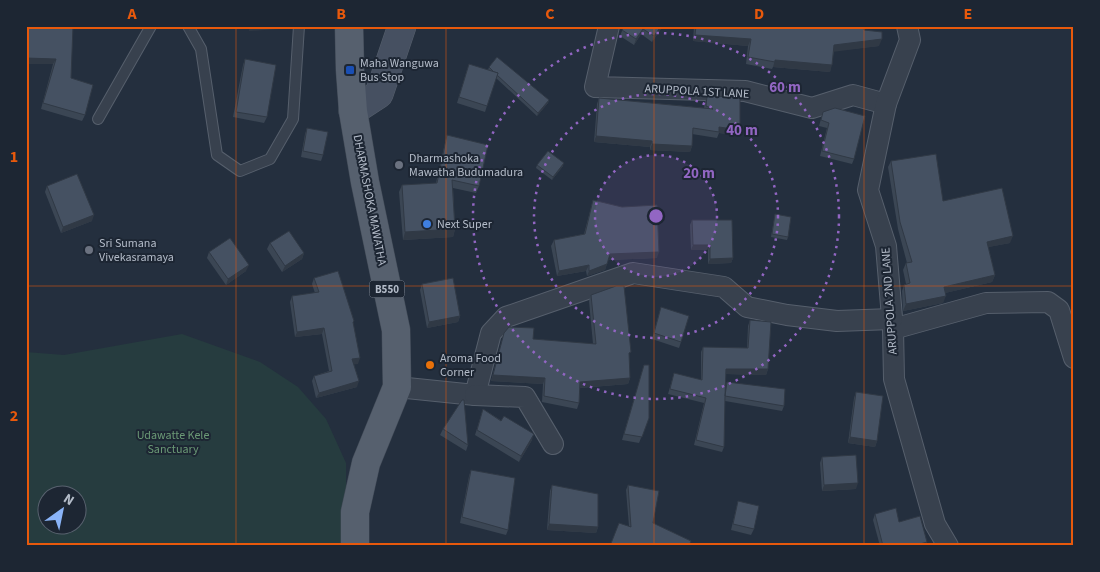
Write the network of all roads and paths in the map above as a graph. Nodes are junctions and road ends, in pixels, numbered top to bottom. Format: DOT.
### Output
graph roads {
  1 [pos="151,26"];
  2 [pos="188,26"];
  3 [pos="299,26"];
  4 [pos="349,26"];
  5 [pos="402,26"];
  6 [pos="609,26"];
  7 [pos="907,26"];
  8 [pos="886,104"];
  9 [pos="353,111"];
  10 [pos="98,119"];
  11 [pos="893,324"];
  12 [pos="1074,358"];
  13 [pos="398,388"];
  14 [pos="475,394"];
  15 [pos="553,444"];
  16 [pos="355,546"];
  17 [pos="948,546"];
  1 -- 10 [label="lane"];
  2 -- 3 [label="lane"];
  4 -- 9 [label="main road, DHARMASHOKA MAWATHA / B550"];
  5 -- 9 [label="street"];
  6 -- 8 [label="street, ARUPPOLA 1ST LANE"];
  7 -- 8 [label="street, ARUPPOLA 2ND LANE"];
  8 -- 11 [label="street, ARUPPOLA 2ND LANE"];
  9 -- 13 [label="main road, DHARMASHOKA MAWATHA / B550"];
  11 -- 12 [label="street"];
  11 -- 14 [label="street"];
  11 -- 17 [label="street, ARUPPOLA 2ND LANE"];
  13 -- 14 [label="street"];
  13 -- 16 [label="main road, DHARMASHOKA MAWATHA / B550"];
  14 -- 15 [label="street"];
}
